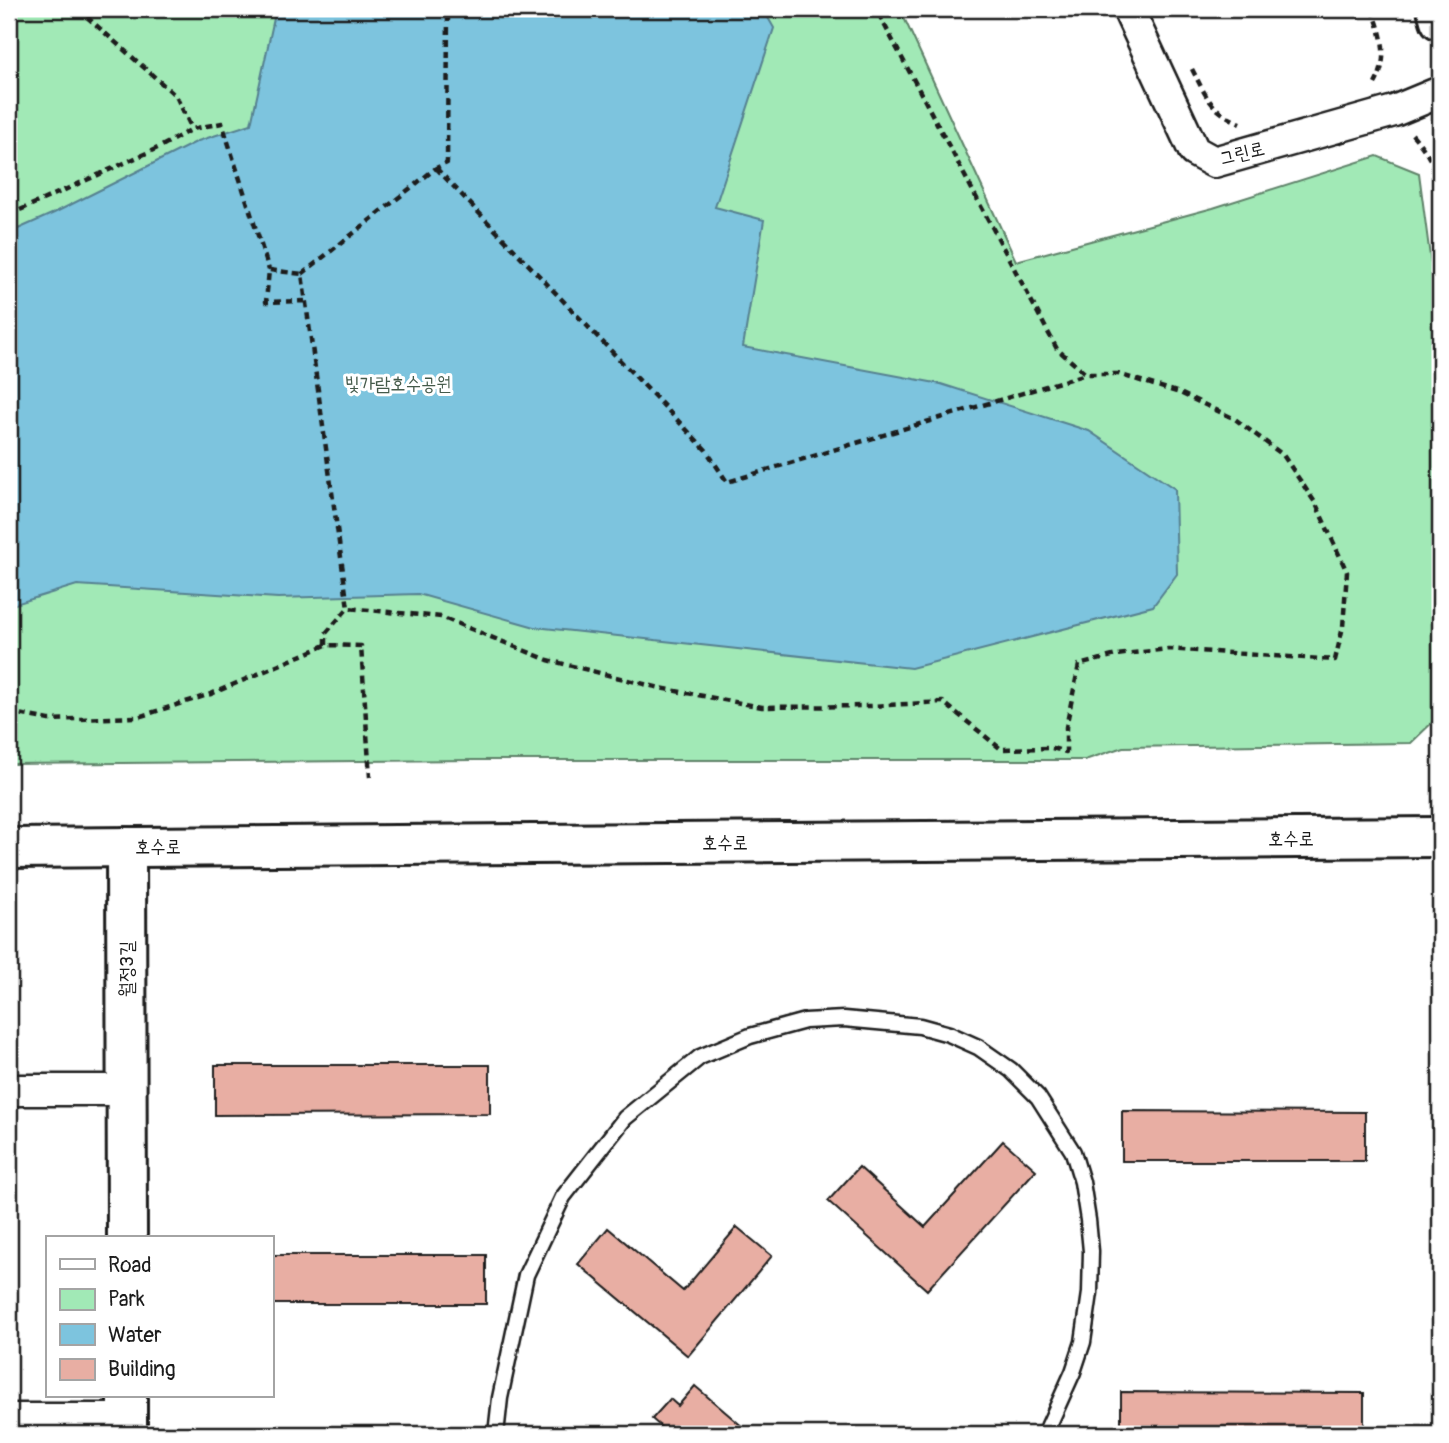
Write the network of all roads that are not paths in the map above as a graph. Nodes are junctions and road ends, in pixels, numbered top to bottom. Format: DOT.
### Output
graph roads {
  1 [pos="1128,9"];
  2 [pos="1437,9"];
  3 [pos="1440,20"];
  4 [pos="1440,92"];
  5 [pos="1440,837"];
  6 [pos="126,847"];
  7 [pos="9,848"];
  8 [pos="9,1090"];
  9 [pos="128,1090"];
  10 [pos="127,1236"];
  11 [pos="126,1416"];
  12 [pos="9,1419"];
  13 [pos="496,1434"];
  14 [pos="1045,1434"];
  1 -- 4 [label="street, 그린로"];
  2 -- 3 [label="street"];
  5 -- 6 [label="street, 호수로"];
  6 -- 7 [label="street, 호수로"];
  6 -- 9 [label="street, 월정3길"];
  8 -- 9 [label="street"];
  9 -- 10 [label="street, 월정3길"];
  11 -- 12 [label="street"];
  13 -- 14 [label="lane"];
}
